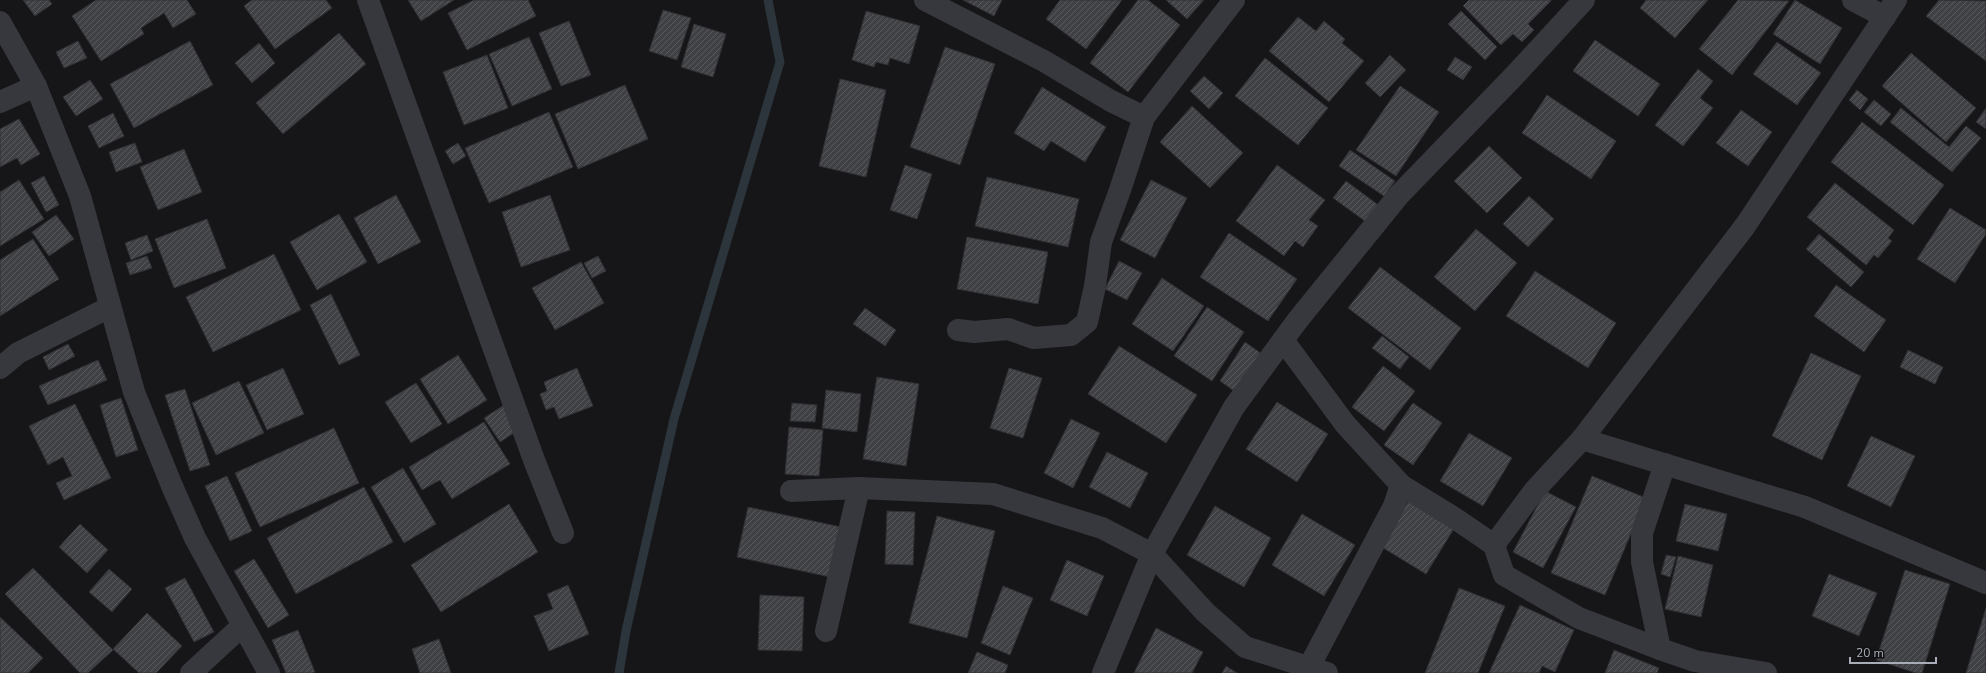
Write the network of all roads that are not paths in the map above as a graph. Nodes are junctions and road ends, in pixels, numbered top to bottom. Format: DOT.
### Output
graph roads {
  1 [pos="368,0"];
  2 [pos="925,0"];
  3 [pos="1234,0"];
  4 [pos="1584,0"];
  5 [pos="1853,0"];
  6 [pos="1890,8"];
  7 [pos="0,22"];
  8 [pos="36,86"];
  9 [pos="0,102"];
  10 [pos="1144,118"];
  11 [pos="110,307"];
  12 [pos="958,330"];
  13 [pos="1283,340"];
  14 [pos="0,368"];
  15 [pos="1582,439"];
  16 [pos="1665,464"];
  17 [pos="1401,485"];
  18 [pos="859,488"];
  19 [pos="792,491"];
  20 [pos="563,533"];
  21 [pos="1494,545"];
  22 [pos="1152,554"];
  23 [pos="1986,583"];
  24 [pos="242,626"];
  25 [pos="826,631"];
  26 [pos="1660,649"];
  27 [pos="1318,670"];
  28 [pos="191,673"];
  29 [pos="269,673"];
  30 [pos="1103,673"];
  31 [pos="1766,673"];
  1 -- 20 [label="street"];
  2 -- 10 [label="street"];
  3 -- 10 [label="street"];
  4 -- 13 [label="street"];
  5 -- 6 [label="street"];
  6 -- 15 [label="street"];
  7 -- 8 [label="street"];
  8 -- 9 [label="street"];
  8 -- 11 [label="street"];
  10 -- 12 [label="street"];
  11 -- 14 [label="street"];
  11 -- 24 [label="street"];
  13 -- 17 [label="street"];
  13 -- 22 [label="street"];
  15 -- 16 [label="street"];
  15 -- 21 [label="street"];
  16 -- 23 [label="street"];
  16 -- 26 [label="street"];
  17 -- 21 [label="street"];
  17 -- 27 [label="street"];
  18 -- 19 [label="street"];
  18 -- 22 [label="street"];
  18 -- 25 [label="street"];
  21 -- 26 [label="street"];
  22 -- 27 [label="street"];
  22 -- 30 [label="street"];
  24 -- 28 [label="street"];
  24 -- 29 [label="street"];
  26 -- 31 [label="street"];
}
